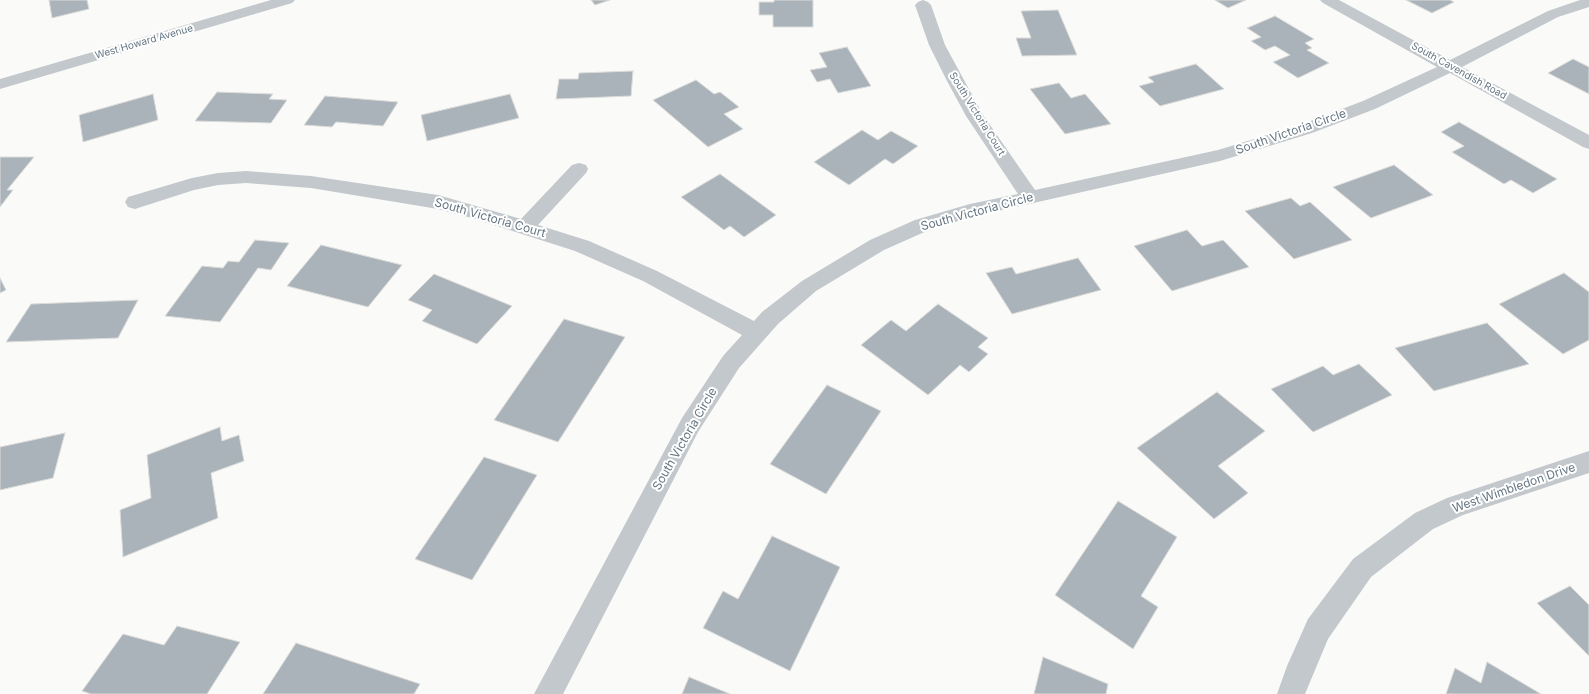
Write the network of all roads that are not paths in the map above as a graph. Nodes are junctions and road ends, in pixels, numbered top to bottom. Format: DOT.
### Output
graph roads {
  1 [pos="287,0"];
  2 [pos="1328,0"];
  3 [pos="1589,2"];
  4 [pos="923,5"];
  5 [pos="1450,67"];
  6 [pos="0,84"];
  7 [pos="1589,143"];
  8 [pos="579,169"];
  9 [pos="1030,197"];
  10 [pos="134,202"];
  11 [pos="525,227"];
  12 [pos="756,332"];
  13 [pos="1589,462"];
  14 [pos="548,694"];
  15 [pos="1291,694"];
  1 -- 6 [label="street, West Howard Avenue"];
  2 -- 5 [label="street, South Cavendish Road"];
  3 -- 5 [label="street, South Victoria Circle"];
  4 -- 9 [label="street, South Victoria Court"];
  5 -- 7 [label="street, South Cavendish Road"];
  5 -- 9 [label="street, South Victoria Circle"];
  8 -- 11 [label="street"];
  9 -- 12 [label="street, South Victoria Circle"];
  10 -- 11 [label="street, South Victoria Court"];
  11 -- 12 [label="street, South Victoria Court"];
  12 -- 14 [label="street, South Victoria Circle"];
  13 -- 15 [label="street, West Wimbledon Drive"];
}
